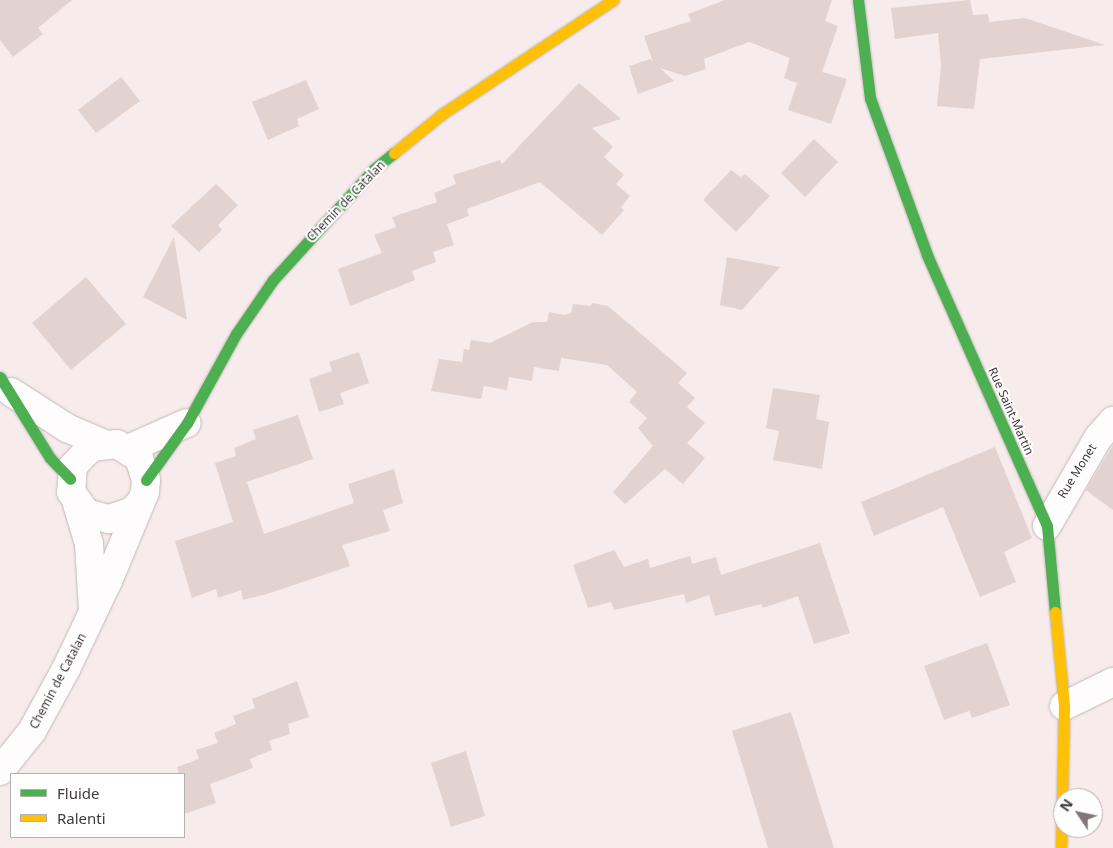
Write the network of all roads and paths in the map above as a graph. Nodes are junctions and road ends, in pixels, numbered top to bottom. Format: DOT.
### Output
graph roads {
  1 [pos="613,0"];
  2 [pos="858,0"];
  3 [pos="6,384"];
  4 [pos="1113,421"];
  5 [pos="187,424"];
  6 [pos="116,446"];
  7 [pos="74,492"];
  8 [pos="143,492"];
  9 [pos="1047,526"];
  10 [pos="93,613"];
  11 [pos="1113,682"];
  12 [pos="1064,706"];
  13 [pos="0,770"];
  14 [pos="1061,848"];
  1 -- 5 [label="street, Chemin de Catalan"];
  2 -- 9 [label="street, Rue Saint-Martin"];
  3 -- 6 [label="street"];
  3 -- 7 [label="street"];
  4 -- 9 [label="street, Rue Monet"];
  5 -- 6 [label="street"];
  5 -- 8 [label="street, Chemin de Catalan"];
  6 -- 7 [label="street"];
  6 -- 8 [label="street"];
  7 -- 8 [label="street"];
  7 -- 10 [label="street"];
  8 -- 10 [label="street, Chemin de Catalan"];
  9 -- 12 [label="street, Rue Saint-Martin"];
  10 -- 13 [label="street, Chemin de Catalan"];
  11 -- 12 [label="street"];
  12 -- 14 [label="street, Rue Saint-Martin"];
}
